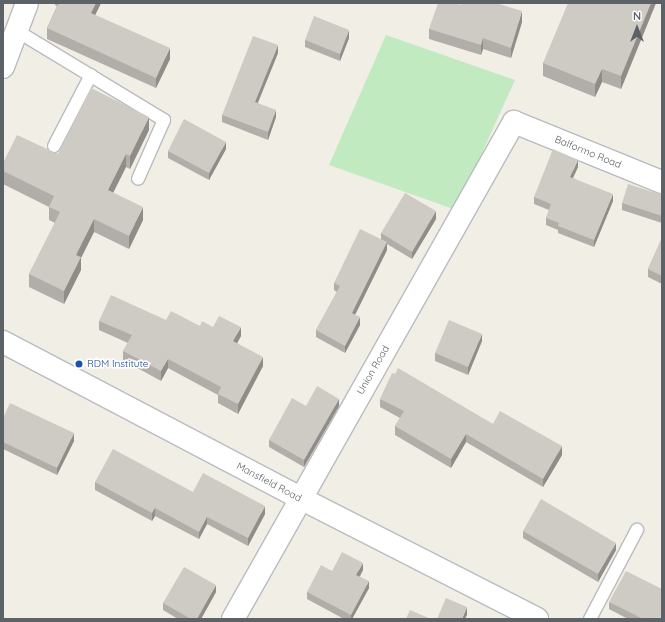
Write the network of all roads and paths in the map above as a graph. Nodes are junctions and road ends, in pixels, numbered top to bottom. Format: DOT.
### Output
graph roads {
  1 [pos="27,3"];
  2 [pos="17,31"];
  3 [pos="3,67"];
  4 [pos="91,75"];
  5 [pos="514,122"];
  6 [pos="54,146"];
  7 [pos="138,179"];
  8 [pos="662,182"];
  9 [pos="3,342"];
  10 [pos="300,498"];
  11 [pos="637,530"];
  12 [pos="233,619"];
  13 [pos="538,619"];
  14 [pos="590,619"];
  1 -- 2 [label="street"];
  2 -- 3 [label="street"];
  2 -- 4 [label="lane"];
  4 -- 6 [label="lane"];
  4 -- 7 [label="lane"];
  5 -- 8 [label="street, Balformo Road"];
  5 -- 10 [label="street, Union Road"];
  9 -- 10 [label="street, Mansfield Road"];
  10 -- 12 [label="street, Union Road"];
  10 -- 13 [label="street, Mansfield Road"];
  11 -- 14 [label="lane"];
}
